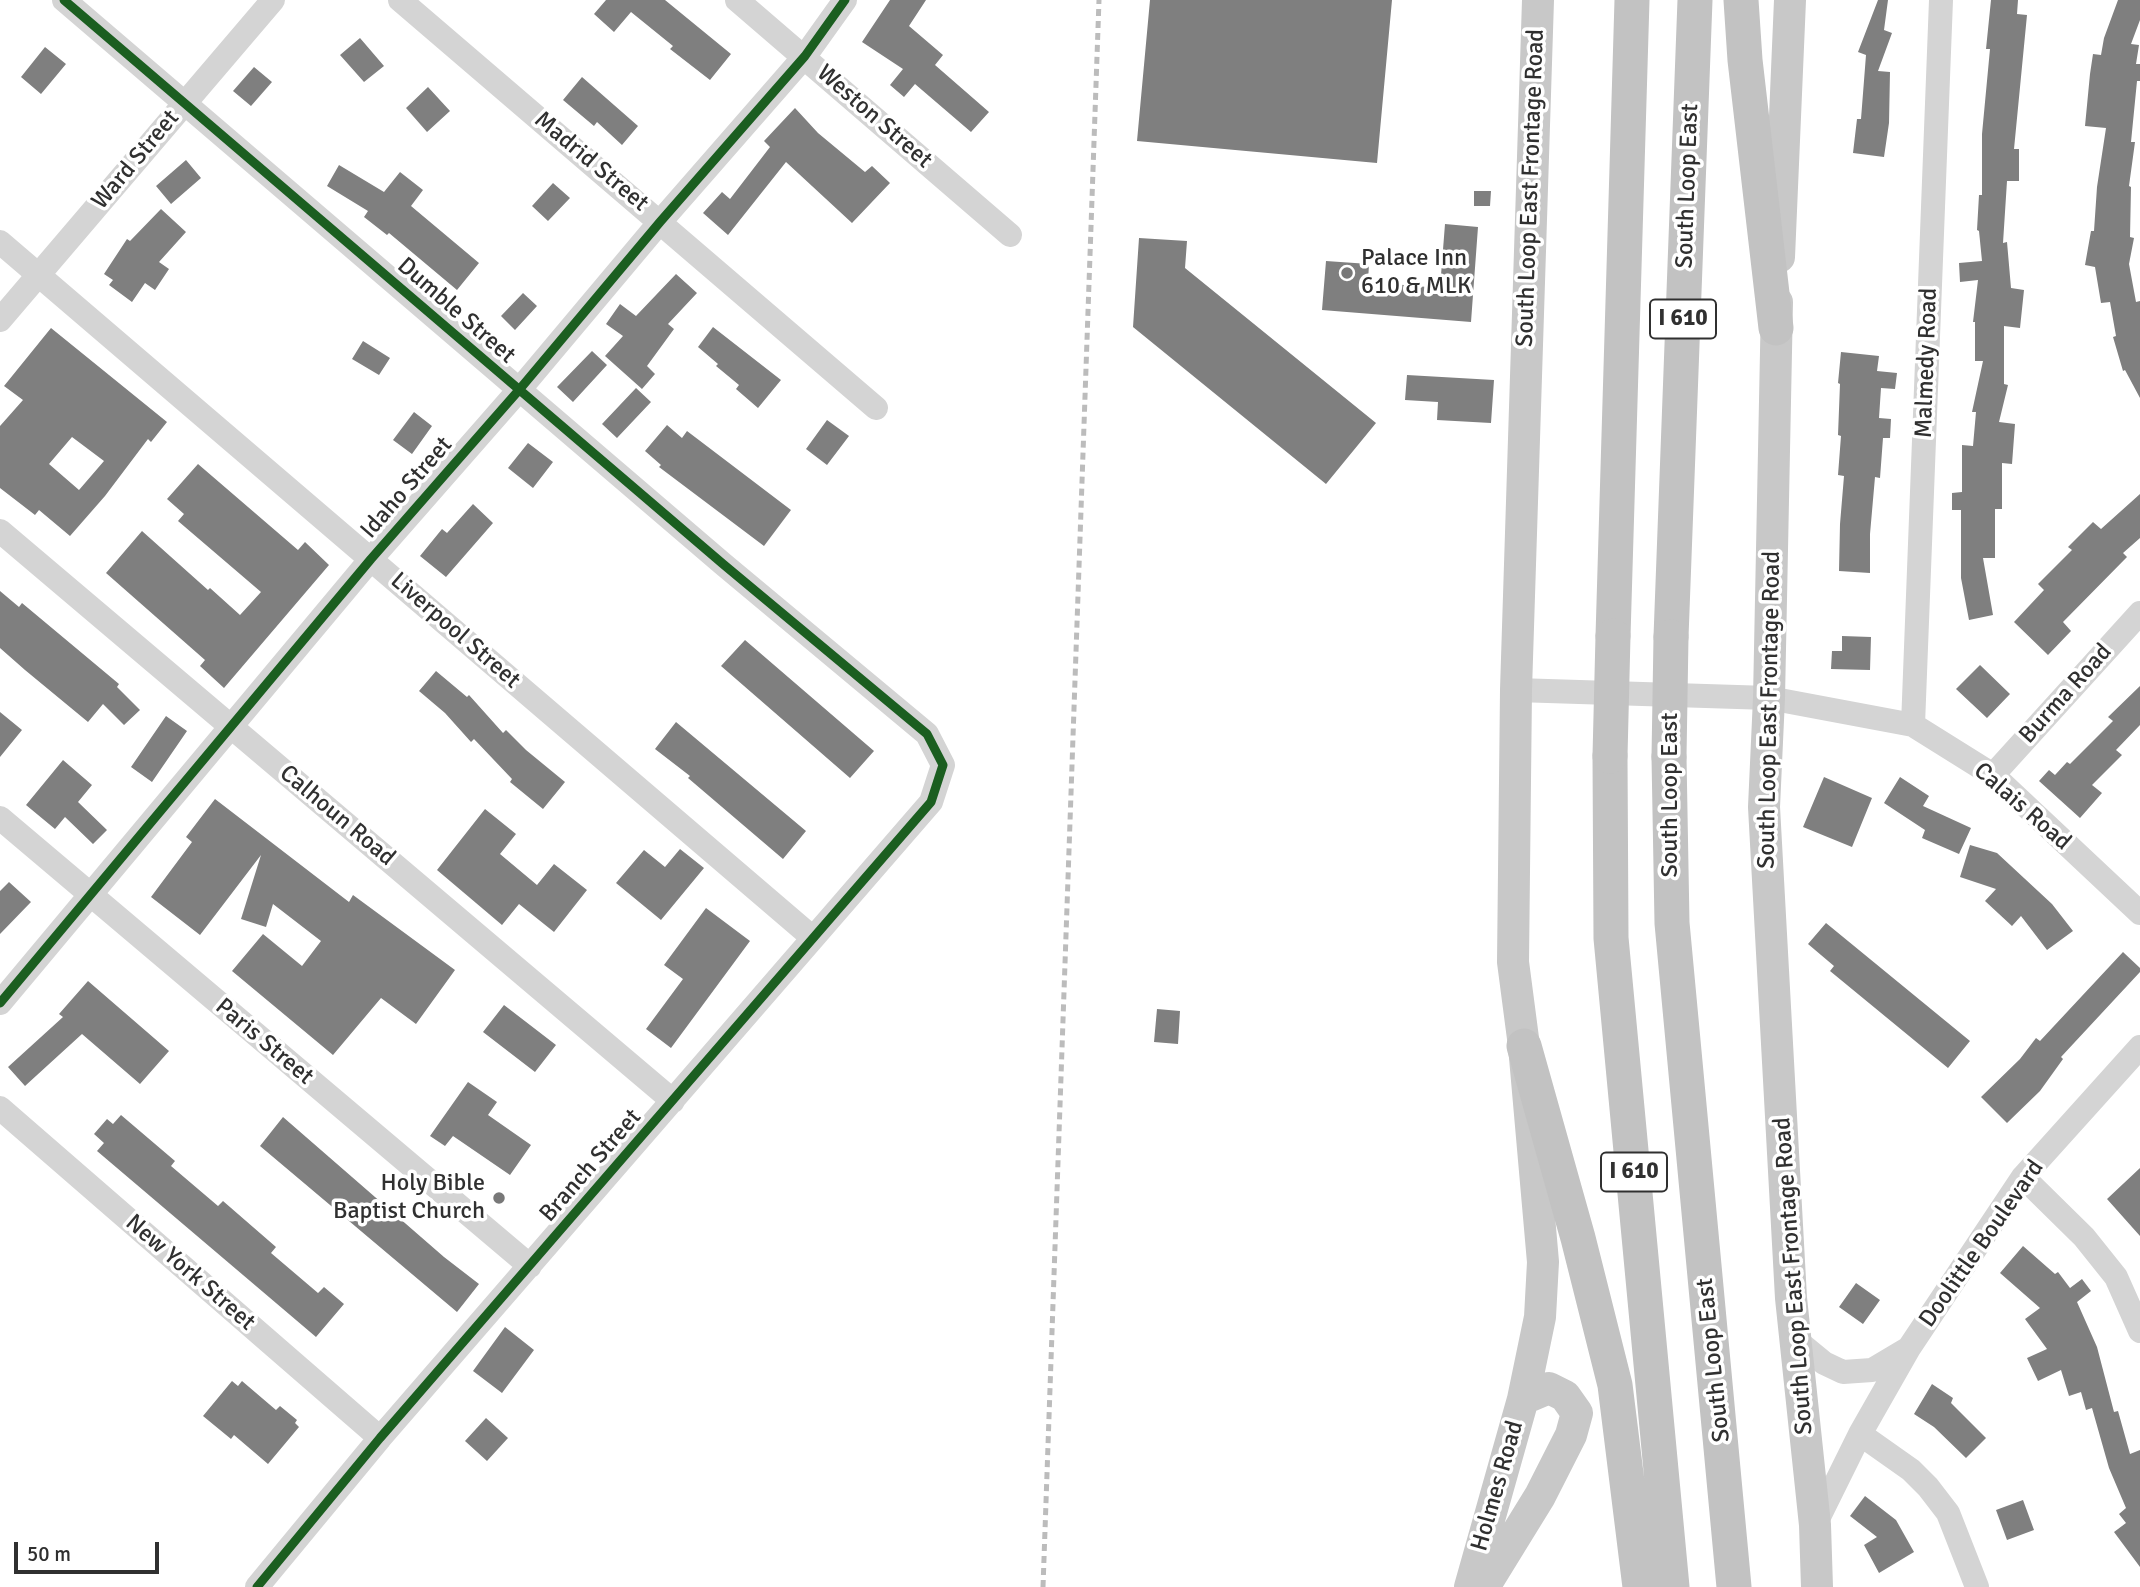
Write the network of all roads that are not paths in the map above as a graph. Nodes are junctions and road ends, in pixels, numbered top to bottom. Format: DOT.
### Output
graph roads {
  1 [pos="64,0"];
  2 [pos="272,0"];
  3 [pos="400,0"];
  4 [pos="737,0"];
  5 [pos="845,0"];
  6 [pos="1538,0"];
  7 [pos="1632,0"];
  8 [pos="1695,0"];
  9 [pos="1741,0"];
  10 [pos="1790,0"];
  11 [pos="1941,0"];
  12 [pos="804,56"];
  13 [pos="185,103"];
  14 [pos="660,222"];
  15 [pos="1010,235"];
  16 [pos="0,242"];
  17 [pos="39,275"];
  18 [pos="0,320"];
  19 [pos="1776,328"];
  20 [pos="519,390"];
  21 [pos="876,408"];
  22 [pos="0,531"];
  23 [pos="371,559"];
  24 [pos="2140,613"];
  25 [pos="1516,690"];
  26 [pos="1769,698"];
  27 [pos="1913,725"];
  28 [pos="232,727"];
  29 [pos="943,765"];
  30 [pos="1993,775"];
  31 [pos="0,818"];
  32 [pos="90,895"];
  33 [pos="2140,913"];
  34 [pos="813,938"];
  35 [pos="0,1003"];
  36 [pos="1524,1046"];
  37 [pos="2140,1047"];
  38 [pos="673,1101"];
  39 [pos="0,1108"];
  40 [pos="2023,1177"];
  41 [pos="530,1266"];
  42 [pos="2140,1331"];
  43 [pos="1796,1339"];
  44 [pos="1909,1348"];
  45 [pos="1523,1399"];
  46 [pos="1860,1434"];
  47 [pos="380,1438"];
  48 [pos="1815,1525"];
  49 [pos="257,1587"];
  50 [pos="1470,1587"];
  51 [pos="1484,1587"];
  52 [pos="1640,1587"];
  53 [pos="1672,1587"];
  54 [pos="1734,1587"];
  55 [pos="1817,1587"];
  56 [pos="1977,1587"];
  1 -- 13 [label="street, Dumble Street"];
  2 -- 13 [label="street, Ward Street"];
  3 -- 14 [label="street, Madrid Street"];
  4 -- 12 [label="street, Weston Street"];
  5 -- 12 [label="street, Idaho Street"];
  6 -- 25 [label="main road, South Loop East Frontage Road"];
  7 -- 53 [label="highway, I 610, bridge"];
  8 -- 54 [label="highway, South Loop East / I 610, bridge"];
  9 -- 19 [label="highway"];
  10 -- 19 [label="main road, South Loop East Frontage Road"];
  11 -- 27 [label="street, Malmedy Road"];
  12 -- 14 [label="street, Idaho Street"];
  12 -- 15 [label="street, Weston Street"];
  13 -- 17 [label="street, Ward Street"];
  13 -- 20 [label="street, Dumble Street"];
  14 -- 20 [label="street, Idaho Street"];
  14 -- 21 [label="street, Madrid Street"];
  16 -- 17 [label="street, Liverpool Street"];
  17 -- 18 [label="street, Ward Street"];
  17 -- 23 [label="street, Liverpool Street"];
  19 -- 26 [label="main road, South Loop East Frontage Road"];
  20 -- 23 [label="street, Idaho Street"];
  20 -- 29 [label="street, Dumble Street"];
  22 -- 28 [label="street, Calhoun Road"];
  23 -- 28 [label="street, Idaho Street"];
  23 -- 34 [label="street, Liverpool Street"];
  24 -- 30 [label="street, Burma Road"];
  25 -- 26 [label="street, Calais Road"];
  25 -- 36 [label="main road, South Loop East Frontage Road"];
  26 -- 27 [label="street, Calais Road"];
  26 -- 43 [label="main road, South Loop East Frontage Road"];
  27 -- 30 [label="street, Calais Road"];
  28 -- 32 [label="street, Idaho Street"];
  28 -- 38 [label="street, Calhoun Road"];
  29 -- 34 [label="street, Branch Street"];
  30 -- 33 [label="street, Calais Road"];
  31 -- 32 [label="street, Paris Street"];
  32 -- 35 [label="street, Idaho Street"];
  32 -- 41 [label="street, Paris Street"];
  34 -- 38 [label="street, Branch Street"];
  36 -- 45 [label="main road, South Loop East Frontage Road"];
  36 -- 52 [label="highway"];
  37 -- 40 [label="street, Doolittle Boulevard"];
  38 -- 41 [label="street, Branch Street"];
  39 -- 47 [label="street, New York Street"];
  40 -- 42 [label="street"];
  40 -- 44 [label="street, Doolittle Boulevard"];
  41 -- 47 [label="street, Branch Street"];
  43 -- 44 [label="street, Doolittle Boulevard"];
  43 -- 48 [label="main road, South Loop East Frontage Road"];
  44 -- 46 [label="street, Doolittle Boulevard"];
  45 -- 50 [label="main road, Holmes Road"];
  45 -- 51 [label="main road, Holmes Road"];
  46 -- 48 [label="street, Doolittle Boulevard"];
  46 -- 56 [label="street"];
  47 -- 49 [label="street, Branch Street"];
  48 -- 55 [label="main road, South Loop East Frontage Road"];
}
